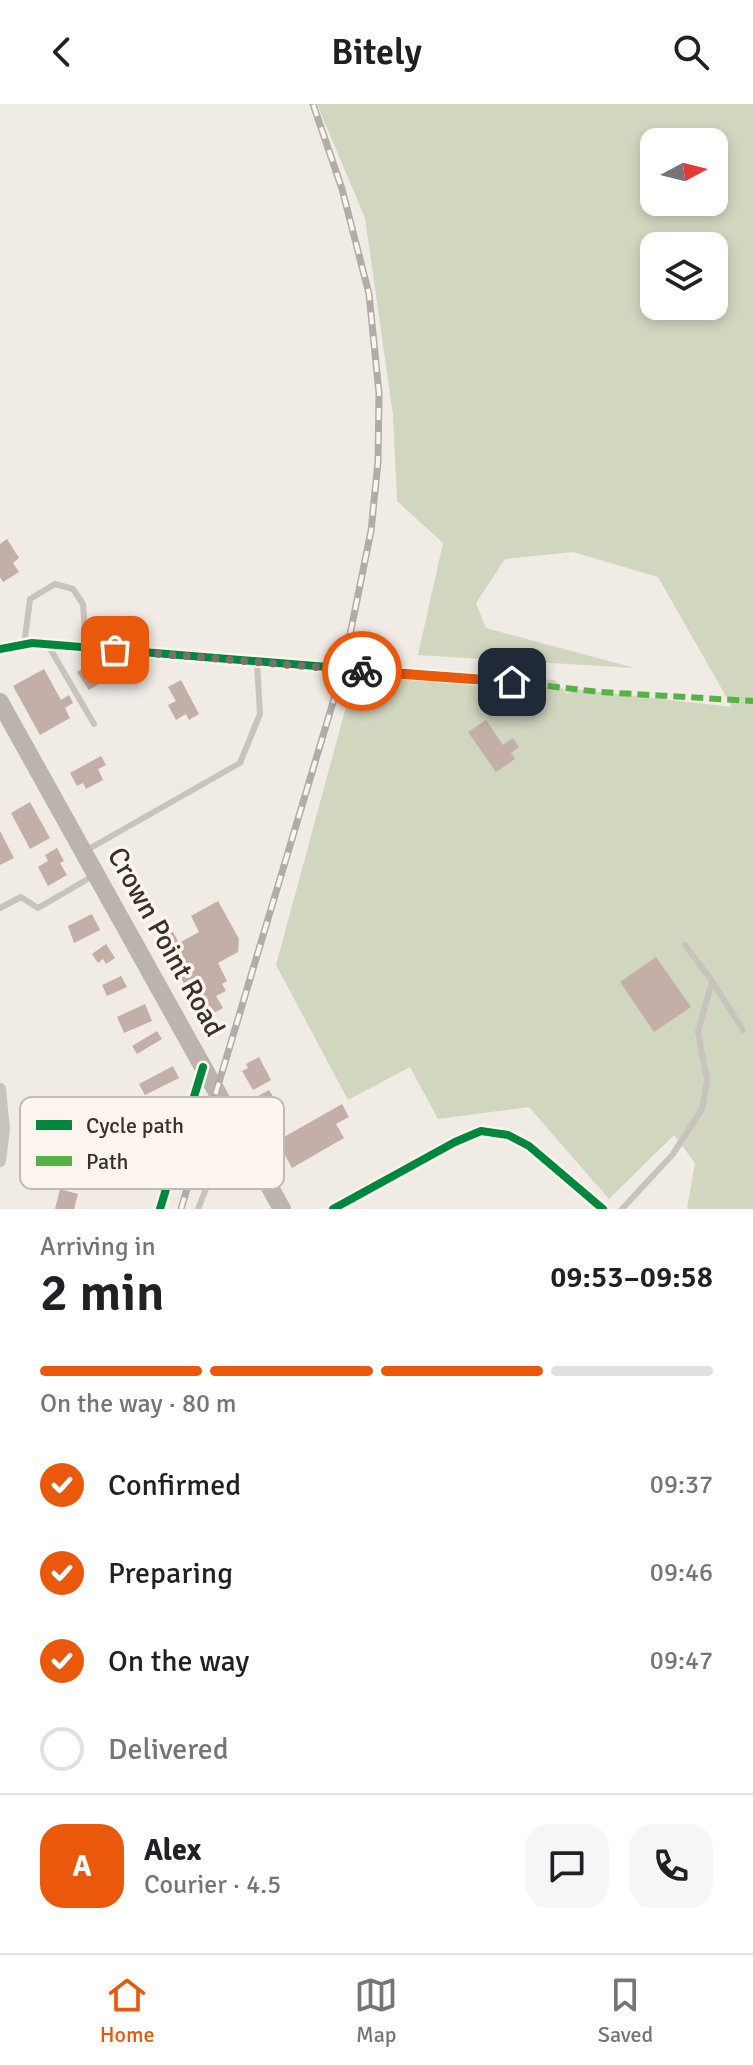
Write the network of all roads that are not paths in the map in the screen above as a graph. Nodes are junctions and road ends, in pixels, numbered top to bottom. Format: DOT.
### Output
graph roads {
  1 [pos="24,645"];
  2 [pos="48,645"];
  3 [pos="86,648"];
  4 [pos="0,649"];
  5 [pos="257,662"];
  6 [pos="512,682"];
  7 [pos="0,702"];
  8 [pos="94,724"];
  9 [pos="84,851"];
  10 [pos="96,874"];
  11 [pos="0,908"];
  12 [pos="685,945"];
  13 [pos="712,981"];
  14 [pos="743,1030"];
  15 [pos="203,1067"];
  16 [pos="0,1089"];
  17 [pos="194,1097"];
  18 [pos="220,1097"];
  19 [pos="0,1161"];
  20 [pos="166,1189"];
  21 [pos="206,1189"];
  22 [pos="271,1189"];
  23 [pos="160,1209"];
  24 [pos="198,1209"];
  25 [pos="282,1209"];
  26 [pos="333,1209"];
  27 [pos="603,1209"];
  28 [pos="622,1209"];
  1 -- 2 [label="street"];
  1 -- 3 [label="lane"];
  1 -- 4 [label="street"];
  2 -- 3 [label="street"];
  2 -- 8 [label="lane"];
  3 -- 5 [label="street"];
  5 -- 6 [label="street"];
  5 -- 9 [label="lane"];
  7 -- 9 [label="main road, Crown Point Road"];
  9 -- 10 [label="main road, Crown Point Road"];
  10 -- 11 [label="lane"];
  10 -- 15 [label="main road, Crown Point Road"];
  12 -- 13 [label="lane"];
  13 -- 14 [label="lane"];
  13 -- 28 [label="lane"];
  15 -- 17 [label="street"];
  15 -- 18 [label="main road, Crown Point Road"];
  16 -- 19 [label="street"];
  20 -- 23 [label="street"];
  21 -- 24 [label="lane"];
  22 -- 25 [label="main road, Crown Point Road"];
  26 -- 27 [label="street"];
}
